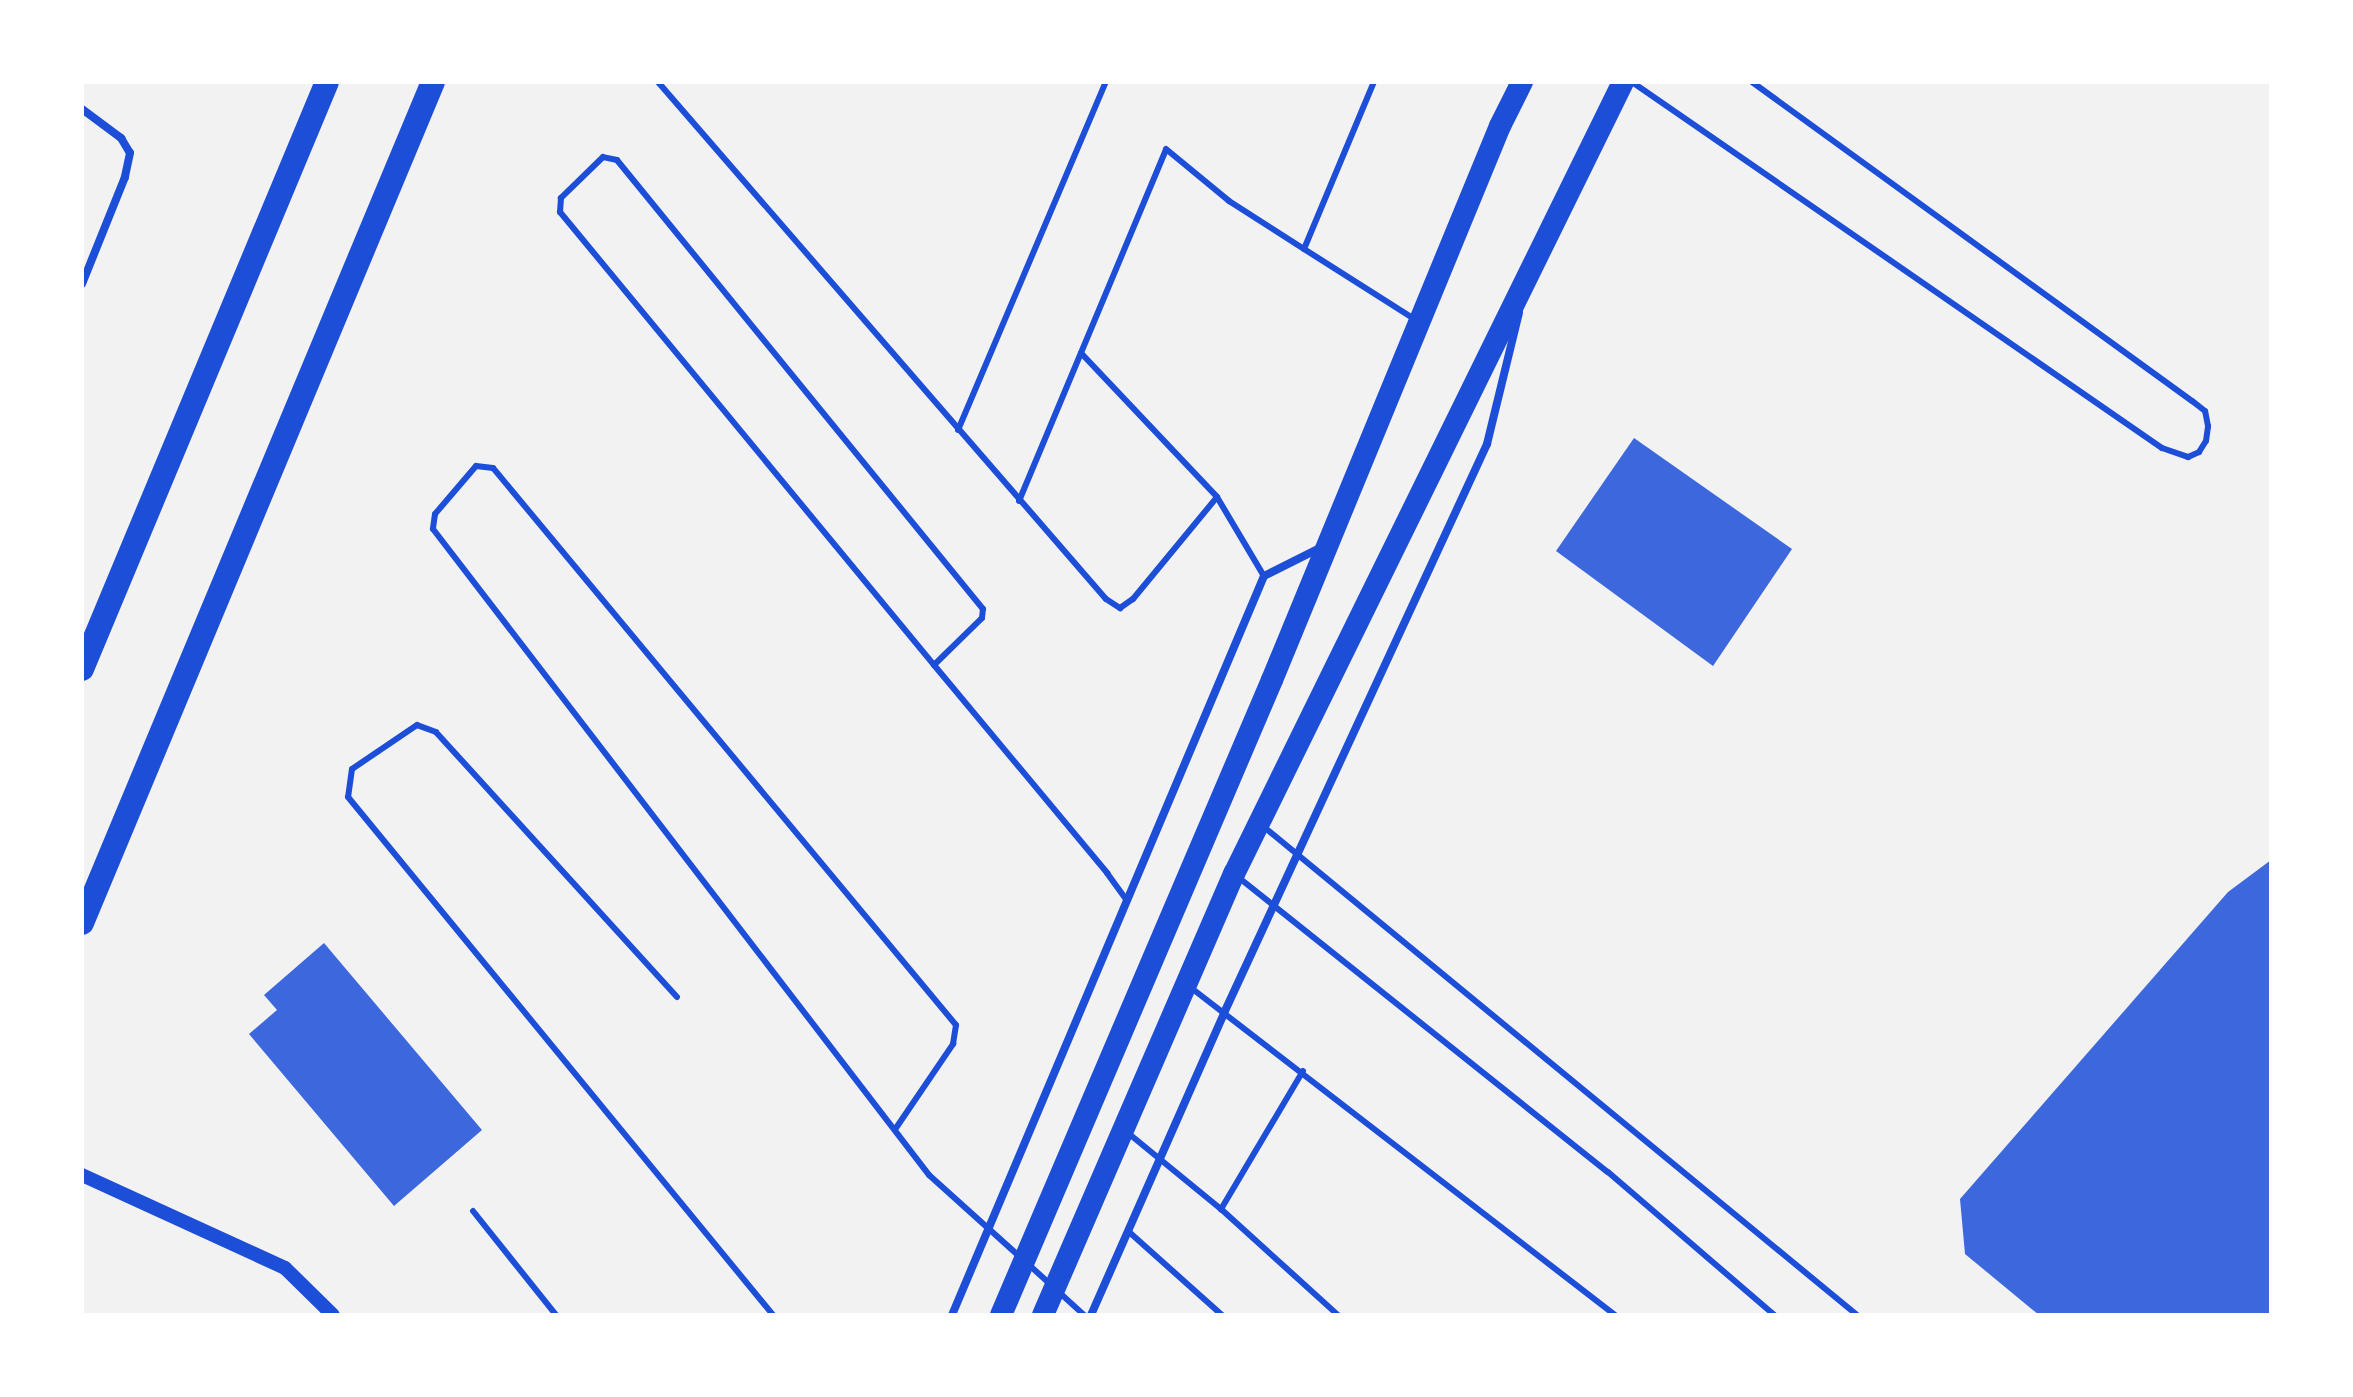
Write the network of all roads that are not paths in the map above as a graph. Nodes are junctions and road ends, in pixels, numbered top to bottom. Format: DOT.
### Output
graph roads {
  1 [pos="327,82"];
  2 [pos="433,82"];
  3 [pos="658,82"];
  4 [pos="1106,82"];
  5 [pos="1374,82"];
  6 [pos="1522,82"];
  7 [pos="1623,82"];
  8 [pos="1632,82"];
  9 [pos="1752,82"];
  10 [pos="82,109"];
  11 [pos="1304,249"];
  12 [pos="1526,280"];
  13 [pos="82,284"];
  14 [pos="1419,321"];
  15 [pos="1081,353"];
  16 [pos="958,430"];
  17 [pos="1217,497"];
  18 [pos="1019,501"];
  19 [pos="1326,545"];
  20 [pos="1264,576"];
  21 [pos="934,665"];
  22 [pos="82,669"];
  23 [pos="1260,824"];
  24 [pos="1297,856"];
  25 [pos="1234,874"];
  26 [pos="1126,899"];
  27 [pos="1274,906"];
  28 [pos="82,923"];
  29 [pos="1187,985"];
  30 [pos="677,997"];
  31 [pos="1224,1013"];
  32 [pos="1303,1071"];
  33 [pos="896,1128"];
  34 [pos="1124,1130"];
  35 [pos="1160,1159"];
  36 [pos="82,1175"];
  37 [pos="1221,1209"];
  38 [pos="473,1211"];
  39 [pos="988,1228"];
  40 [pos="1128,1231"];
  41 [pos="1024,1260"];
  42 [pos="1054,1289"];
  43 [pos="333,1315"];
  44 [pos="556,1315"];
  45 [pos="773,1315"];
  46 [pos="952,1315"];
  47 [pos="1001,1315"];
  48 [pos="1043,1315"];
  49 [pos="1084,1315"];
  50 [pos="1091,1315"];
  51 [pos="1222,1315"];
  52 [pos="1338,1315"];
  53 [pos="1615,1315"];
  54 [pos="1774,1315"];
  55 [pos="1857,1315"];
  1 -- 22 [label="highway"];
  2 -- 28 [label="highway"];
  3 -- 16 [label="lane"];
  4 -- 16 [label="lane"];
  5 -- 11 [label="lane"];
  6 -- 14 [label="highway"];
  7 -- 12 [label="highway"];
  8 -- 9 [label="lane"];
  10 -- 13 [label="street"];
  11 -- 14 [label="lane"];
  11 -- 15 [label="lane"];
  12 -- 23 [label="highway"];
  12 -- 24 [label="street"];
  14 -- 19 [label="highway"];
  15 -- 17 [label="lane"];
  15 -- 18 [label="lane"];
  16 -- 18 [label="lane"];
  17 -- 18 [label="lane"];
  17 -- 20 [label="lane"];
  19 -- 20 [label="street"];
  19 -- 41 [label="highway"];
  20 -- 26 [label="street"];
  21 -- 21 [label="lane"];
  21 -- 26 [label="lane"];
  23 -- 24 [label="lane"];
  23 -- 25 [label="highway"];
  24 -- 27 [label="street"];
  24 -- 55 [label="lane"];
  25 -- 27 [label="lane"];
  25 -- 29 [label="highway"];
  26 -- 39 [label="street"];
  27 -- 31 [label="street"];
  27 -- 54 [label="lane"];
  29 -- 31 [label="lane"];
  29 -- 34 [label="highway"];
  30 -- 45 [label="lane"];
  31 -- 32 [label="lane"];
  31 -- 35 [label="street"];
  32 -- 37 [label="lane"];
  32 -- 53 [label="lane"];
  33 -- 33 [label="lane"];
  33 -- 39 [label="lane"];
  34 -- 35 [label="lane"];
  34 -- 42 [label="highway"];
  35 -- 37 [label="lane"];
  35 -- 40 [label="street"];
  36 -- 43 [label="street"];
  37 -- 52 [label="lane"];
  38 -- 44 [label="lane"];
  39 -- 41 [label="lane"];
  39 -- 46 [label="street"];
  40 -- 50 [label="street"];
  40 -- 51 [label="lane"];
  41 -- 42 [label="lane"];
  41 -- 47 [label="highway"];
  42 -- 48 [label="highway"];
  42 -- 49 [label="lane"];
}
